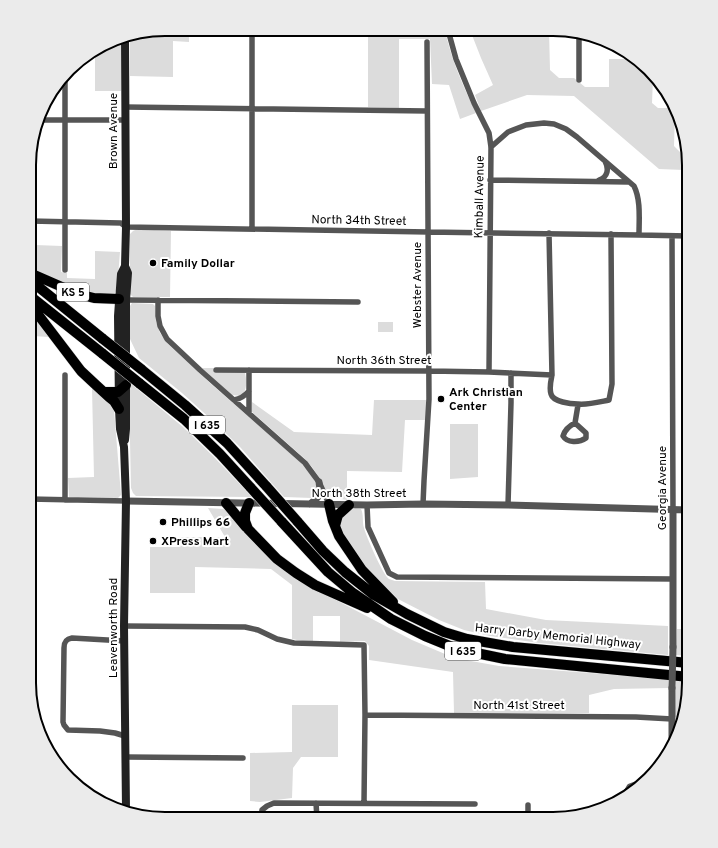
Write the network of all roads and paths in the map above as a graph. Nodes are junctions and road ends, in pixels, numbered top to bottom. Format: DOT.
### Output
graph roads {
  1 [pos="252,36"];
  2 [pos="450,36"];
  3 [pos="580,39"];
  4 [pos="126,42"];
  5 [pos="427,42"];
  6 [pos="579,80"];
  7 [pos="65,84"];
  8 [pos="125,107"];
  9 [pos="252,109"];
  10 [pos="427,111"];
  11 [pos="44,120"];
  12 [pos="65,120"];
  13 [pos="125,120"];
  14 [pos="491,147"];
  15 [pos="605,161"];
  16 [pos="490,180"];
  17 [pos="597,181"];
  18 [pos="629,182"];
  19 [pos="36,221"];
  20 [pos="65,222"];
  21 [pos="126,227"];
  22 [pos="252,228"];
  23 [pos="428,232"];
  24 [pos="490,233"];
  25 [pos="549,233"];
  26 [pos="611,234"];
  27 [pos="639,235"];
  28 [pos="672,236"];
  29 [pos="682,236"];
  30 [pos="64,270"];
  31 [pos="36,276"];
  32 [pos="36,285"];
  33 [pos="123,300"];
  34 [pos="158,300"];
  35 [pos="36,301"];
  36 [pos="358,302"];
  37 [pos="36,312"];
  38 [pos="216,370"];
  39 [pos="249,370"];
  40 [pos="429,371"];
  41 [pos="489,372"];
  42 [pos="511,374"];
  43 [pos="65,375"];
  44 [pos="552,375"];
  45 [pos="126,385"];
  46 [pos="104,392"];
  47 [pos="118,392"];
  48 [pos="249,392"];
  49 [pos="234,400"];
  50 [pos="578,404"];
  51 [pos="119,409"];
  52 [pos="249,413"];
  53 [pos="575,423"];
  54 [pos="124,446"];
  55 [pos="319,482"];
  56 [pos="36,499"];
  57 [pos="65,500"];
  58 [pos="126,502"];
  59 [pos="226,503"];
  60 [pos="249,503"];
  61 [pos="310,504"];
  62 [pos="329,504"];
  63 [pos="424,504"];
  64 [pos="350,505"];
  65 [pos="367,505"];
  66 [pos="508,505"];
  67 [pos="673,510"];
  68 [pos="682,510"];
  69 [pos="335,526"];
  70 [pos="248,530"];
  71 [pos="673,579"];
  72 [pos="407,614"];
  73 [pos="391,620"];
  74 [pos="124,626"];
  75 [pos="124,641"];
  76 [pos="682,662"];
  77 [pos="682,675"];
  78 [pos="365,715"];
  79 [pos="672,719"];
  80 [pos="672,732"];
  81 [pos="125,736"];
  82 [pos="126,757"];
  83 [pos="243,758"];
  84 [pos="316,803"];
  85 [pos="364,803"];
  86 [pos="475,804"];
  87 [pos="528,805"];
  88 [pos="126,806"];
  89 [pos="262,812"];
  90 [pos="317,812"];
  91 [pos="528,812"];
  1 -- 9 [label="street"];
  2 -- 14 [label="street, Kimball Avenue"];
  3 -- 6 [label="street"];
  4 -- 8 [label="main road, Brown Avenue"];
  5 -- 10 [label="street, Webster Avenue"];
  7 -- 12 [label="street"];
  8 -- 9 [label="street"];
  8 -- 13 [label="main road, Brown Avenue"];
  9 -- 10 [label="street"];
  9 -- 22 [label="street"];
  10 -- 23 [label="street, Webster Avenue"];
  11 -- 12 [label="street"];
  12 -- 13 [label="street"];
  12 -- 20 [label="street"];
  13 -- 21 [label="main road, Brown Avenue"];
  14 -- 15 [label="street"];
  14 -- 16 [label="street, Kimball Avenue"];
  15 -- 17 [label="street"];
  15 -- 18 [label="street"];
  16 -- 17 [label="street"];
  16 -- 24 [label="street, Kimball Avenue"];
  17 -- 18 [label="street"];
  18 -- 27 [label="street"];
  19 -- 20 [label="street, North 34th Street"];
  20 -- 21 [label="street, North 34th Street"];
  20 -- 30 [label="street"];
  21 -- 22 [label="street, North 34th Street"];
  21 -- 33 [label="main road, Leavenworth Road"];
  22 -- 23 [label="street, North 34th Street"];
  23 -- 24 [label="street, North 34th Street"];
  23 -- 40 [label="street, Webster Avenue"];
  24 -- 25 [label="street, North 34th Street"];
  24 -- 41 [label="street, Kimball Avenue"];
  25 -- 26 [label="street, North 34th Street"];
  25 -- 44 [label="street"];
  26 -- 27 [label="street, North 34th Street"];
  26 -- 50 [label="street"];
  27 -- 28 [label="street, North 34th Street"];
  28 -- 29 [label="street, North 34th Street"];
  28 -- 67 [label="street, Georgia Avenue"];
  31 -- 33 [label="highway, KS 5"];
  32 -- 72 [label="highway, Harry Darby Memorial Highway / I 635, bridge"];
  33 -- 34 [label="street"];
  33 -- 45 [label="main road, Leavenworth Road"];
  33 -- 47 [label="main road, Leavenworth Road"];
  34 -- 36 [label="street"];
  34 -- 49 [label="street"];
  35 -- 73 [label="highway, I 635, bridge"];
  37 -- 46 [label="highway"];
  38 -- 39 [label="street, North 36th Street"];
  39 -- 40 [label="street, North 36th Street"];
  39 -- 48 [label="street"];
  40 -- 41 [label="street, North 36th Street"];
  40 -- 63 [label="street, Webster Avenue"];
  41 -- 42 [label="street, North 36th Street"];
  42 -- 44 [label="street, North 36th Street"];
  42 -- 66 [label="street"];
  43 -- 57 [label="street"];
  44 -- 50 [label="street"];
  45 -- 47 [label="highway"];
  45 -- 54 [label="main road, Leavenworth Road"];
  46 -- 47 [label="highway"];
  46 -- 51 [label="highway"];
  47 -- 51 [label="main road, Leavenworth Road"];
  48 -- 49 [label="street"];
  48 -- 52 [label="street"];
  49 -- 52 [label="street"];
  50 -- 53 [label="street"];
  51 -- 54 [label="main road, Leavenworth Road"];
  52 -- 55 [label="street"];
  54 -- 58 [label="main road, Leavenworth Road"];
  55 -- 61 [label="street"];
  55 -- 62 [label="street"];
  56 -- 57 [label="street, North 38th Street"];
  57 -- 58 [label="street, North 38th Street"];
  58 -- 59 [label="street, North 38th Street"];
  58 -- 74 [label="main road, Leavenworth Road"];
  59 -- 60 [label="street, North 38th Street"];
  59 -- 70 [label="highway"];
  60 -- 61 [label="street, North 38th Street"];
  60 -- 70 [label="highway"];
  61 -- 62 [label="street, North 38th Street"];
  62 -- 64 [label="street, North 38th Street"];
  62 -- 69 [label="highway"];
  63 -- 65 [label="street, North 38th Street"];
  63 -- 66 [label="street, North 38th Street"];
  64 -- 65 [label="street, North 38th Street"];
  64 -- 69 [label="highway"];
  65 -- 71 [label="street"];
  66 -- 67 [label="street, North 38th Street"];
  67 -- 68 [label="street, North 38th Street"];
  67 -- 71 [label="street, Georgia Avenue"];
  69 -- 72 [label="highway"];
  70 -- 73 [label="highway"];
  71 -- 79 [label="street, Georgia Avenue, bridge"];
  72 -- 76 [label="highway, Harry Darby Memorial Highway / I 635"];
  73 -- 77 [label="highway, I 635"];
  74 -- 75 [label="main road, Leavenworth Road"];
  74 -- 78 [label="street"];
  75 -- 81 [label="main road, Leavenworth Road"];
  75 -- 81 [label="street"];
  78 -- 79 [label="street, North 41st Street"];
  78 -- 85 [label="street"];
  79 -- 80 [label="street, Georgia Avenue"];
  81 -- 82 [label="main road, Leavenworth Road"];
  82 -- 83 [label="street"];
  82 -- 88 [label="main road, Leavenworth Road"];
  84 -- 85 [label="street"];
  84 -- 89 [label="street"];
  84 -- 90 [label="street"];
  85 -- 86 [label="street"];
  87 -- 91 [label="street"];
}
